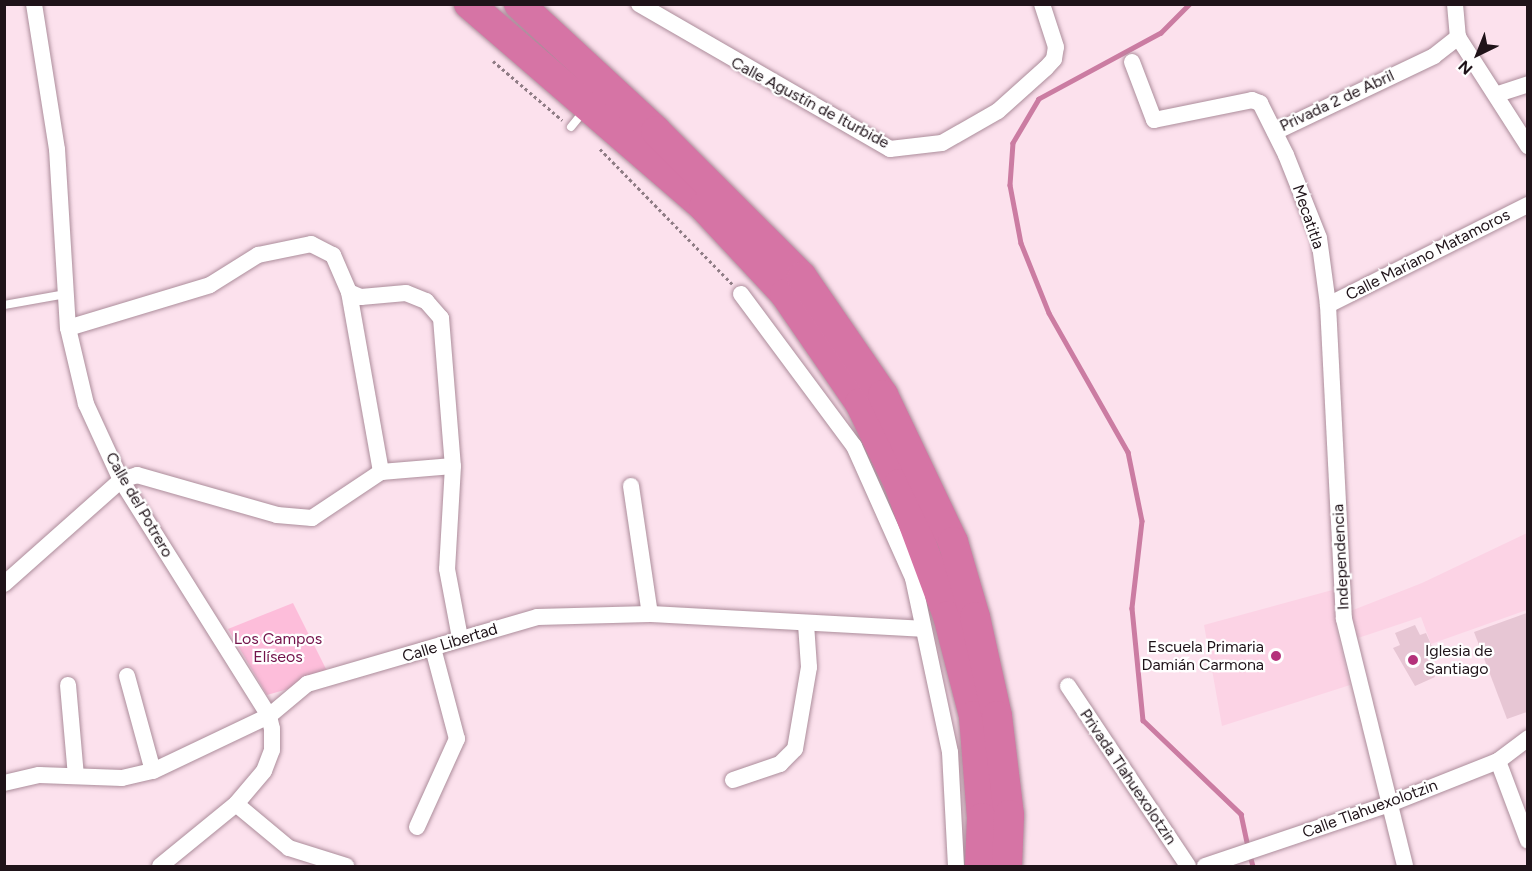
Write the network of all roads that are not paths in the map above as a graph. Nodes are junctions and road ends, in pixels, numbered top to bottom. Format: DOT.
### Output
graph roads {
  1 [pos="34,4"];
  2 [pos="470,4"];
  3 [pos="519,4"];
  4 [pos="639,4"];
  5 [pos="1042,4"];
  6 [pos="1459,7"];
  7 [pos="1458,37"];
  8 [pos="1132,62"];
  9 [pos="1527,84"];
  10 [pos="1498,94"];
  11 [pos="1275,132"];
  12 [pos="1527,146"];
  13 [pos="1527,205"];
  14 [pos="349,292"];
  15 [pos="66,294"];
  16 [pos="741,294"];
  17 [pos="4,305"];
  18 [pos="1328,305"];
  19 [pos="68,328"];
  20 [pos="453,466"];
  21 [pos="381,472"];
  22 [pos="121,480"];
  23 [pos="631,486"];
  24 [pos="4,584"];
  25 [pos="650,614"];
  26 [pos="806,624"];
  27 [pos="923,629"];
  28 [pos="460,638"];
  29 [pos="433,648"];
  30 [pos="127,676"];
  31 [pos="68,685"];
  32 [pos="1068,687"];
  33 [pos="269,716"];
  34 [pos="1527,738"];
  35 [pos="1498,761"];
  36 [pos="153,771"];
  37 [pos="76,776"];
  38 [pos="733,780"];
  39 [pos="4,783"];
  40 [pos="1392,803"];
  41 [pos="236,804"];
  42 [pos="417,827"];
  43 [pos="1527,841"];
  44 [pos="1245,860"];
  45 [pos="164,865"];
  46 [pos="346,867"];
  47 [pos="956,867"];
  48 [pos="980,867"];
  49 [pos="1007,867"];
  50 [pos="1188,867"];
  51 [pos="1205,867"];
  52 [pos="1405,867"];
  1 -- 15 [label="street, Calle del Potrero"];
  2 -- 48 [label="highway"];
  3 -- 49 [label="highway"];
  4 -- 5 [label="street, Calle Agustín de Iturbide"];
  6 -- 7 [label="street"];
  7 -- 10 [label="street"];
  7 -- 11 [label="street, Privada 2 de Abril"];
  8 -- 11 [label="street, Privada 2 de Abril"];
  9 -- 10 [label="street"];
  10 -- 12 [label="street"];
  11 -- 18 [label="street, Mecatitla"];
  13 -- 18 [label="street, Calle Mariano Matamoros"];
  14 -- 19 [label="street"];
  14 -- 20 [label="street"];
  14 -- 21 [label="street"];
  15 -- 17 [label="lane"];
  15 -- 19 [label="street, Calle del Potrero"];
  16 -- 27 [label="street"];
  18 -- 40 [label="street, Independencia"];
  19 -- 22 [label="street, Calle del Potrero"];
  20 -- 21 [label="street"];
  20 -- 28 [label="street"];
  21 -- 22 [label="street"];
  22 -- 24 [label="street"];
  22 -- 33 [label="street, Calle del Potrero"];
  23 -- 25 [label="street"];
  25 -- 26 [label="street, Calle Libertad"];
  25 -- 28 [label="street, Calle Libertad"];
  26 -- 27 [label="street, Calle Libertad"];
  26 -- 38 [label="street"];
  27 -- 47 [label="street"];
  28 -- 29 [label="street, Calle Libertad"];
  29 -- 33 [label="street, Calle Libertad"];
  29 -- 42 [label="street"];
  30 -- 36 [label="street"];
  31 -- 37 [label="street"];
  32 -- 50 [label="street, Privada Tlahuexolotzin"];
  33 -- 36 [label="street, Calle Libertad"];
  33 -- 41 [label="street, Calle del Potrero"];
  34 -- 35 [label="street, Calle Tlahuexolotzin"];
  35 -- 40 [label="street, Calle Tlahuexolotzin"];
  35 -- 43 [label="street"];
  36 -- 37 [label="street, Calle Libertad"];
  37 -- 39 [label="street, Calle Libertad"];
  40 -- 44 [label="street, Calle Tlahuexolotzin"];
  40 -- 52 [label="street, Independencia"];
  41 -- 45 [label="street, Calle del Potrero"];
  41 -- 46 [label="street"];
  44 -- 51 [label="street, Calle Tlahuexolotzin"];
}
